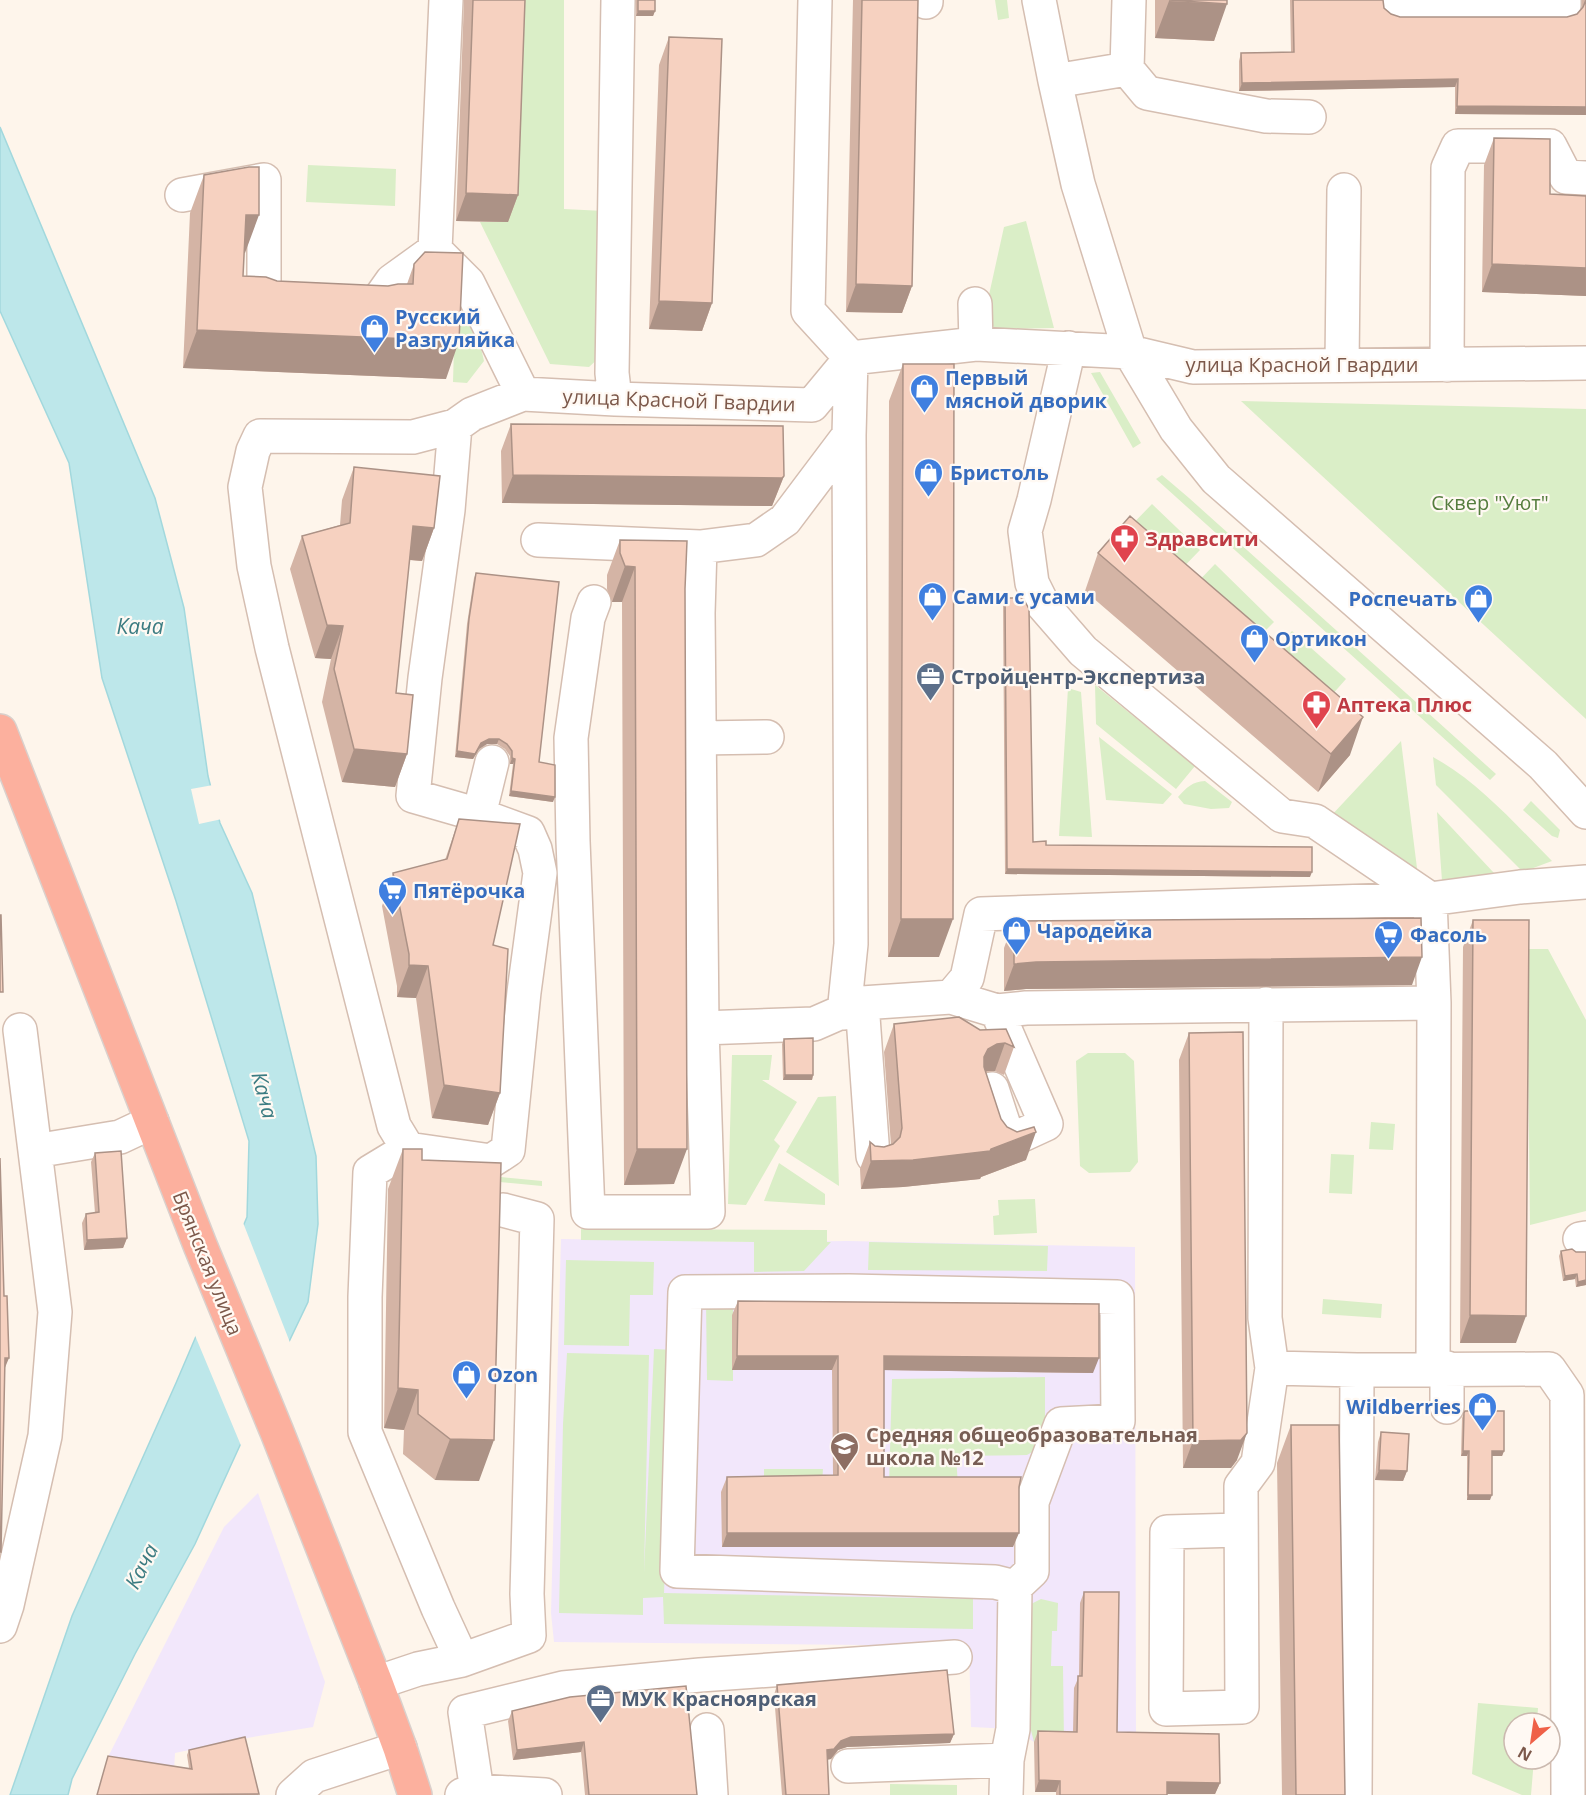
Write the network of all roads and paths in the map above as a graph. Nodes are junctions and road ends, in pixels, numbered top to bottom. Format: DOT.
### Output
graph roads {
  1 [pos="446,0"];
  2 [pos="618,0"];
  3 [pos="815,0"];
  4 [pos="1040,0"];
  5 [pos="1129,0"];
  6 [pos="1397,0"];
  7 [pos="1564,0"];
  8 [pos="1127,69"];
  9 [pos="1055,81"];
  10 [pos="1308,117"];
  11 [pos="1586,178"];
  12 [pos="1344,190"];
  13 [pos="182,195"];
  14 [pos="435,250"];
  15 [pos="975,304"];
  16 [pos="976,344"];
  17 [pos="1069,348"];
  18 [pos="1130,352"];
  19 [pos="851,358"];
  20 [pos="1586,363"];
  21 [pos="1342,364"];
  22 [pos="1447,365"];
  23 [pos="523,394"];
  24 [pos="615,399"];
  25 [pos="455,426"];
  26 [pos="849,435"];
  27 [pos="538,540"];
  28 [pos="700,547"];
  29 [pos="594,602"];
  30 [pos="0,731"];
  31 [pos="767,737"];
  32 [pos="699,738"];
  33 [pos="492,762"];
  34 [pos="1586,812"];
  35 [pos="480,815"];
  36 [pos="1586,882"];
  37 [pos="1430,899"];
  38 [pos="951,997"];
  39 [pos="1434,1002"];
  40 [pos="1266,1004"];
  41 [pos="853,1008"];
  42 [pos="997,1011"];
  43 [pos="702,1028"];
  44 [pos="20,1030"];
  45 [pos="992,1089"];
  46 [pos="152,1122"];
  47 [pos="408,1149"];
  48 [pos="35,1151"];
  49 [pos="873,1156"];
  50 [pos="503,1210"];
  51 [pos="1272,1368"];
  52 [pos="1440,1368"];
  53 [pos="1357,1370"];
  54 [pos="1447,1407"];
  55 [pos="1577,1476"];
  56 [pos="1240,1530"];
  57 [pos="1015,1587"];
  58 [pos="0,1626"];
  59 [pos="955,1657"];
  60 [pos="462,1660"];
  61 [pos="376,1683"];
  62 [pos="707,1730"];
  63 [pos="400,1748"];
  64 [pos="1007,1760"];
  65 [pos="848,1766"];
  66 [pos="470,1793"];
  67 [pos="293,1795"];
  68 [pos="415,1795"];
  69 [pos="545,1795"];
  70 [pos="711,1795"];
  71 [pos="1006,1795"];
  72 [pos="1355,1795"];
  73 [pos="1568,1795"];
  1 -- 14 [label="street"];
  2 -- 24 [label="street"];
  3 -- 19 [label="street"];
  4 -- 9 [label="street"];
  5 -- 8 [label="street"];
  6 -- 7 [label="street"];
  8 -- 9 [label="street"];
  8 -- 10 [label="street"];
  9 -- 18 [label="street"];
  11 -- 22 [label="street"];
  12 -- 21 [label="street"];
  13 -- 14 [label="street"];
  14 -- 23 [label="street"];
  15 -- 16 [label="street"];
  16 -- 17 [label="street, улица Красной Гвардии"];
  16 -- 19 [label="street, улица Красной Гвардии"];
  17 -- 18 [label="street, улица Красной Гвардии"];
  17 -- 37 [label="street"];
  18 -- 21 [label="street, улица Красной Гвардии"];
  18 -- 34 [label="street"];
  19 -- 24 [label="street, улица Красной Гвардии"];
  19 -- 26 [label="street"];
  20 -- 22 [label="street, улица Красной Гвардии"];
  21 -- 22 [label="street, улица Красной Гвардии"];
  23 -- 24 [label="street, улица Красной Гвардии"];
  23 -- 25 [label="street, улица Красной Гвардии"];
  25 -- 35 [label="street"];
  25 -- 47 [label="street, улица Красной Гвардии"];
  26 -- 28 [label="street"];
  26 -- 41 [label="street"];
  27 -- 28 [label="street"];
  28 -- 32 [label="street"];
  29 -- 43 [label="street"];
  30 -- 46 [label="highway, Брянская улица"];
  31 -- 32 [label="street"];
  32 -- 43 [label="street"];
  33 -- 35 [label="street"];
  35 -- 47 [label="street"];
  36 -- 37 [label="street"];
  37 -- 38 [label="street"];
  37 -- 39 [label="street"];
  38 -- 41 [label="street"];
  38 -- 42 [label="street"];
  39 -- 40 [label="street"];
  39 -- 52 [label="street"];
  40 -- 42 [label="street"];
  40 -- 51 [label="street"];
  41 -- 43 [label="street"];
  41 -- 49 [label="street"];
  42 -- 45 [label="street"];
  44 -- 48 [label="street"];
  46 -- 48 [label="street"];
  46 -- 61 [label="highway, Брянская улица"];
  47 -- 60 [label="street"];
  48 -- 58 [label="street"];
  50 -- 60 [label="street"];
  51 -- 53 [label="street"];
  51 -- 56 [label="street"];
  52 -- 53 [label="street"];
  52 -- 54 [label="street"];
  52 -- 55 [label="street"];
  53 -- 72 [label="street"];
  55 -- 73 [label="street"];
  56 -- 56 [label="street"];
  57 -- 57 [label="street"];
  57 -- 64 [label="street"];
  59 -- 66 [label="street"];
  60 -- 61 [label="street"];
  61 -- 63 [label="highway, Брянская улица"];
  62 -- 70 [label="street"];
  63 -- 67 [label="street"];
  63 -- 68 [label="highway, Брянская улица"];
  64 -- 65 [label="street"];
  64 -- 71 [label="street"];
  66 -- 69 [label="street"];
}
